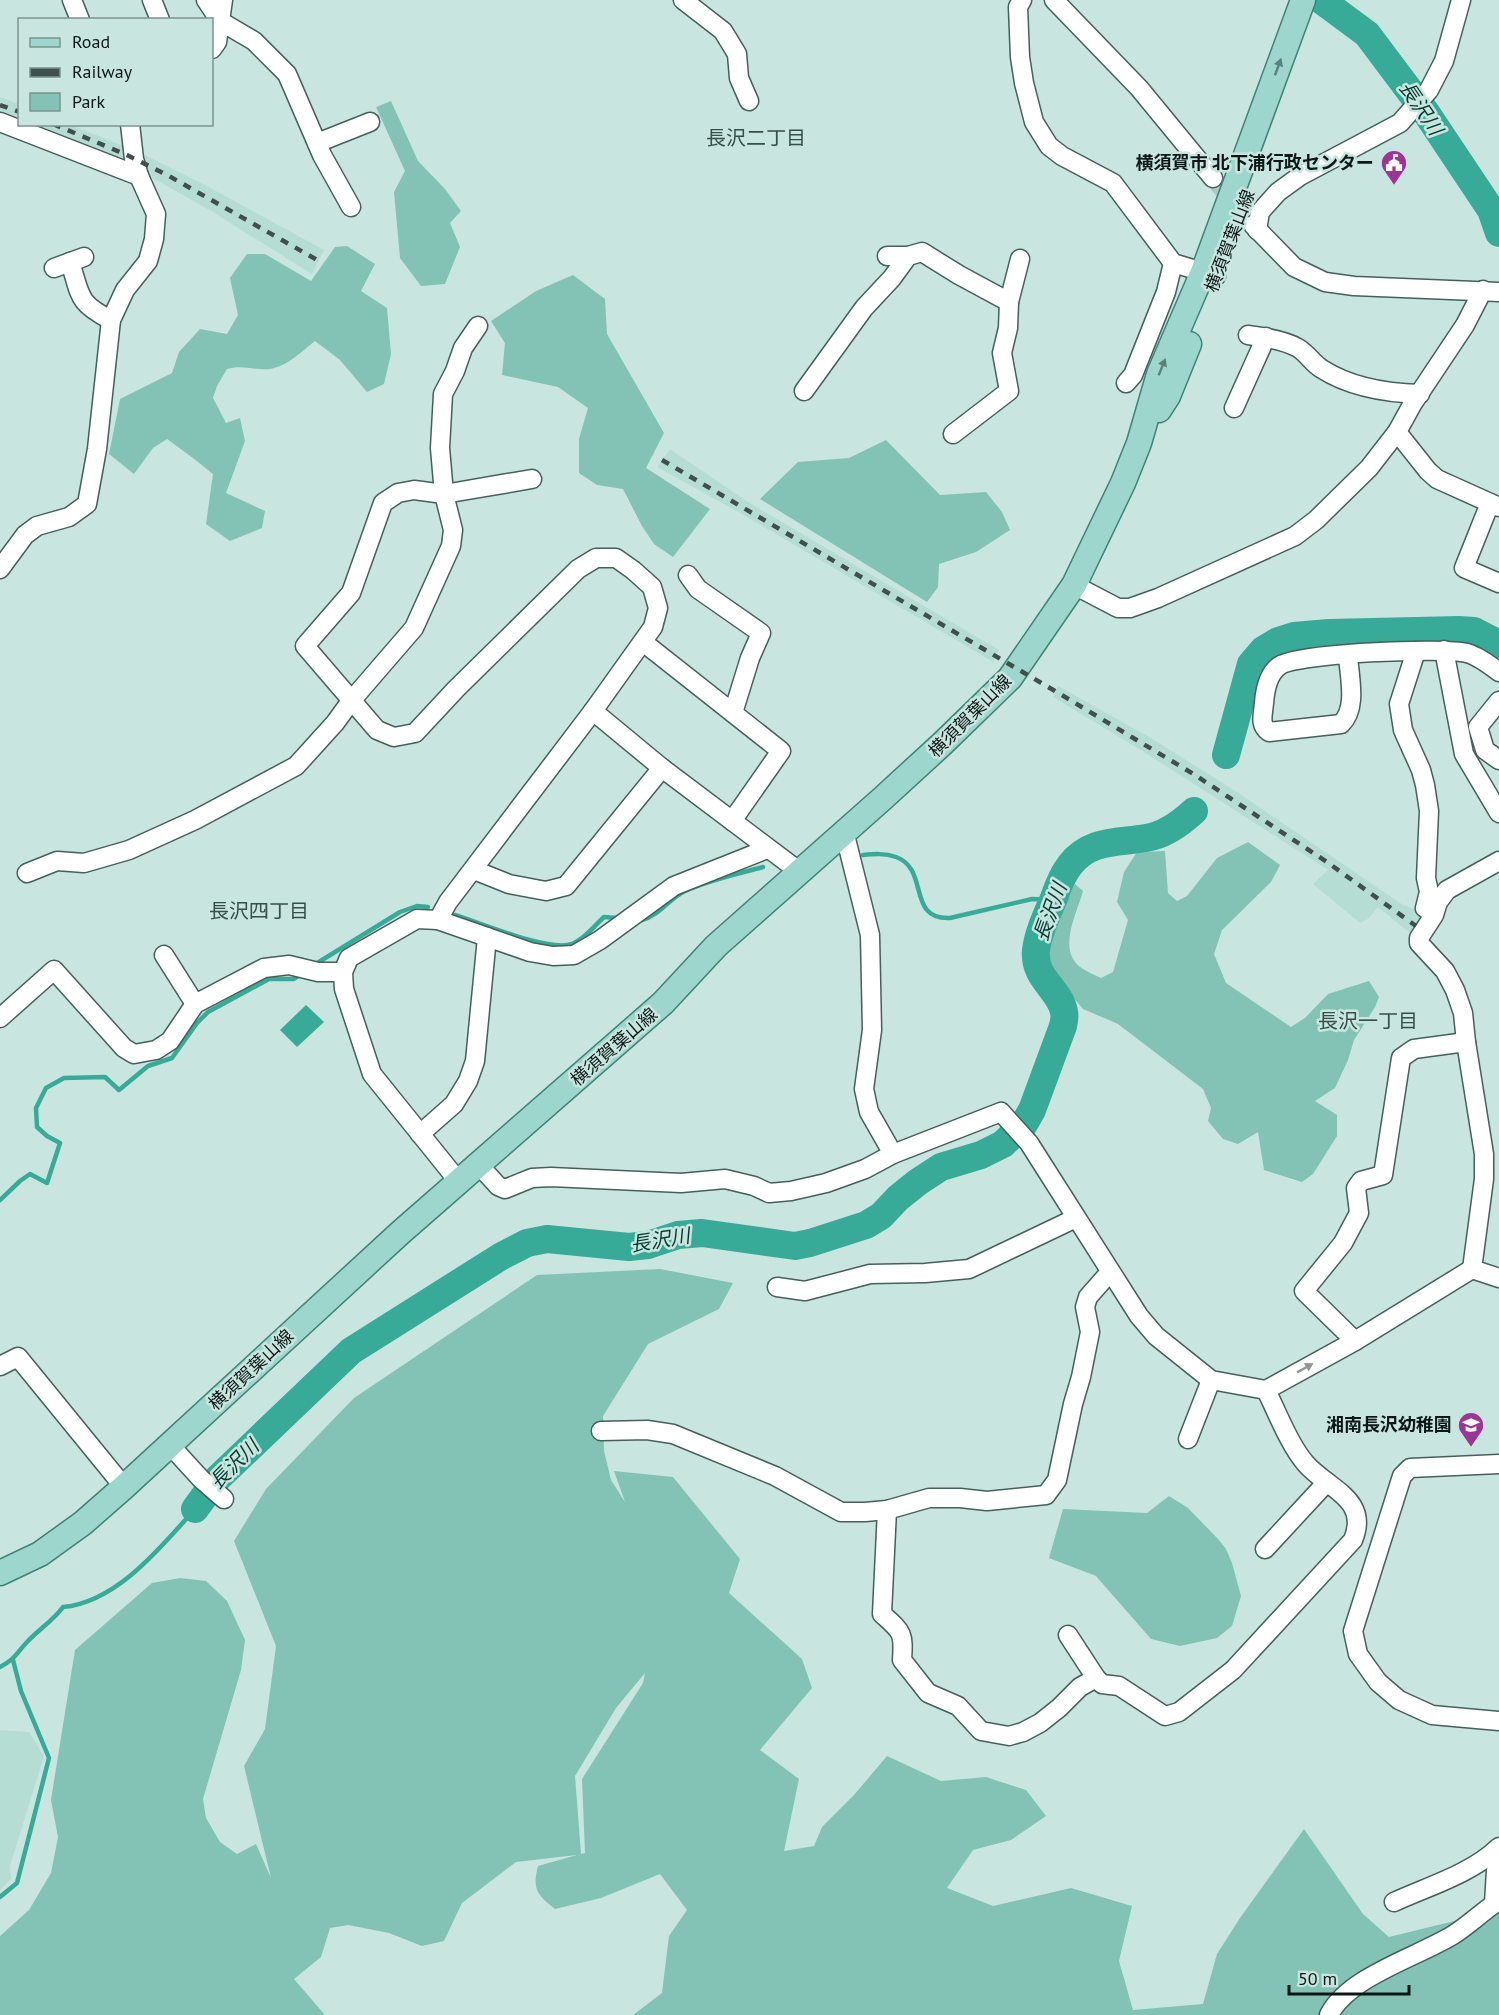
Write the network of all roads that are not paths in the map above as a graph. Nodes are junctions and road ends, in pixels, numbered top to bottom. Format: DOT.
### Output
graph roads {
  1 [pos="72,0"];
  2 [pos="152,0"];
  3 [pos="206,0"];
  4 [pos="223,0"];
  5 [pos="683,0"];
  6 [pos="1022,0"];
  7 [pos="1054,0"];
  8 [pos="1303,0"];
  9 [pos="1320,0"];
  10 [pos="1461,0"];
  11 [pos="79,18"];
  12 [pos="159,18"];
  13 [pos="220,21"];
  14 [pos="1297,40"];
  15 [pos="213,48"];
  16 [pos="749,100"];
  17 [pos="0,122"];
  18 [pos="370,122"];
  19 [pos="130,126"];
  20 [pos="317,143"];
  21 [pos="139,176"];
  22 [pos="1213,178"];
  23 [pos="351,207"];
  24 [pos="887,256"];
  25 [pos="908,256"];
  26 [pos="1020,259"];
  27 [pos="69,262"];
  28 [pos="1173,263"];
  29 [pos="1210,274"];
  30 [pos="1493,291"];
  31 [pos="1009,302"];
  32 [pos="111,320"];
  33 [pos="478,326"];
  34 [pos="1126,383"];
  35 [pos="804,391"];
  36 [pos="1419,394"];
  37 [pos="1234,408"];
  38 [pos="1397,432"];
  39 [pos="953,434"];
  40 [pos="532,479"];
  41 [pos="444,494"];
  42 [pos="1494,505"];
  43 [pos="0,569"];
  44 [pos="688,575"];
  45 [pos="1499,583"];
  46 [pos="1074,585"];
  47 [pos="643,642"];
  48 [pos="1444,650"];
  49 [pos="1416,651"];
  50 [pos="1348,655"];
  51 [pos="1499,672"];
  52 [pos="351,701"];
  53 [pos="1499,701"];
  54 [pos="593,711"];
  55 [pos="733,713"];
  56 [pos="1499,760"];
  57 [pos="662,768"];
  58 [pos="1499,813"];
  59 [pos="732,821"];
  60 [pos="844,831"];
  61 [pos="767,849"];
  62 [pos="1499,861"];
  63 [pos="474,870"];
  64 [pos="800,872"];
  65 [pos="27,873"];
  66 [pos="1434,915"];
  67 [pos="438,920"];
  68 [pos="487,937"];
  69 [pos="164,956"];
  70 [pos="343,972"];
  71 [pos="195,1004"];
  72 [pos="0,1018"];
  73 [pos="1466,1042"];
  74 [pos="420,1134"];
  75 [pos="893,1154"];
  76 [pos="479,1165"];
  77 [pos="459,1182"];
  78 [pos="1076,1218"];
  79 [pos="1472,1269"];
  80 [pos="1110,1272"];
  81 [pos="1499,1278"];
  82 [pos="777,1287"];
  83 [pos="1355,1341"];
  84 [pos="0,1366"];
  85 [pos="1211,1380"];
  86 [pos="1266,1390"];
  87 [pos="601,1431"];
  88 [pos="1188,1439"];
  89 [pos="170,1444"];
  90 [pos="1499,1464"];
  91 [pos="1327,1482"];
  92 [pos="124,1487"];
  93 [pos="224,1499"];
  94 [pos="887,1510"];
  95 [pos="1265,1549"];
  96 [pos="0,1573"];
  97 [pos="1068,1635"];
  98 [pos="1096,1678"];
  99 [pos="1499,1721"];
  100 [pos="1499,1847"];
  101 [pos="1499,1865"];
  102 [pos="1394,1902"];
  103 [pos="1329,2015"];
  1 -- 11 [label="street"];
  2 -- 12 [label="street"];
  3 -- 13 [label="street"];
  4 -- 13 [label="street"];
  5 -- 16 [label="street"];
  6 -- 28 [label="street"];
  7 -- 22 [label="street"];
  8 -- 14 [label="main road, 横須賀葉山線"];
  9 -- 14 [label="main road, 横須賀葉山線"];
  10 -- 30 [label="street"];
  13 -- 15 [label="street"];
  13 -- 20 [label="street"];
  14 -- 29 [label="main road, 横須賀葉山線"];
  17 -- 21 [label="street"];
  18 -- 20 [label="street"];
  19 -- 21 [label="street"];
  20 -- 23 [label="street"];
  21 -- 32 [label="street"];
  24 -- 25 [label="street"];
  25 -- 31 [label="street"];
  25 -- 35 [label="street"];
  26 -- 31 [label="street"];
  27 -- 32 [label="street"];
  28 -- 29 [label="street"];
  28 -- 34 [label="street"];
  29 -- 46 [label="main road, 横須賀葉山線"];
  30 -- 36 [label="street"];
  31 -- 39 [label="street"];
  32 -- 43 [label="street"];
  33 -- 41 [label="street"];
  36 -- 37 [label="street"];
  36 -- 38 [label="street"];
  38 -- 42 [label="street"];
  38 -- 46 [label="street"];
  40 -- 41 [label="street"];
  41 -- 52 [label="street"];
  41 -- 52 [label="street"];
  42 -- 45 [label="street"];
  44 -- 55 [label="street"];
  46 -- 60 [label="main road, 横須賀葉山線"];
  47 -- 52 [label="street"];
  47 -- 54 [label="street"];
  47 -- 55 [label="street"];
  48 -- 49 [label="street"];
  48 -- 51 [label="street"];
  48 -- 58 [label="street"];
  49 -- 50 [label="street"];
  49 -- 66 [label="street"];
  50 -- 50 [label="street"];
  52 -- 65 [label="street"];
  53 -- 56 [label="street"];
  54 -- 57 [label="street"];
  54 -- 63 [label="street"];
  55 -- 59 [label="street"];
  57 -- 59 [label="street"];
  57 -- 63 [label="street"];
  59 -- 61 [label="street"];
  60 -- 64 [label="main road, 横須賀葉山線"];
  60 -- 75 [label="street"];
  61 -- 64 [label="street"];
  61 -- 68 [label="street"];
  62 -- 66 [label="street"];
  63 -- 67 [label="street"];
  64 -- 76 [label="main road, 横須賀葉山線"];
  66 -- 73 [label="street"];
  67 -- 68 [label="street"];
  67 -- 70 [label="street"];
  68 -- 74 [label="street"];
  69 -- 71 [label="street"];
  70 -- 71 [label="street"];
  70 -- 74 [label="street"];
  71 -- 72 [label="street"];
  73 -- 79 [label="street"];
  73 -- 83 [label="street"];
  74 -- 77 [label="street"];
  75 -- 76 [label="street"];
  75 -- 78 [label="street"];
  76 -- 77 [label="main road, 横須賀葉山線"];
  77 -- 89 [label="main road, 横須賀葉山線"];
  78 -- 80 [label="street"];
  78 -- 82 [label="street"];
  79 -- 81 [label="street"];
  79 -- 83 [label="street"];
  80 -- 85 [label="street"];
  80 -- 94 [label="street"];
  86 -- 83 [label="street, one-way"];
  84 -- 92 [label="street"];
  85 -- 86 [label="street"];
  85 -- 88 [label="street"];
  86 -- 91 [label="street"];
  87 -- 94 [label="street"];
  89 -- 92 [label="main road, 横須賀葉山線"];
  89 -- 93 [label="street"];
  90 -- 99 [label="street"];
  91 -- 95 [label="street"];
  91 -- 98 [label="street"];
  92 -- 96 [label="main road, 横須賀葉山線"];
  94 -- 98 [label="street"];
  97 -- 98 [label="street"];
  100 -- 102 [label="street"];
  101 -- 103 [label="street"];
}
